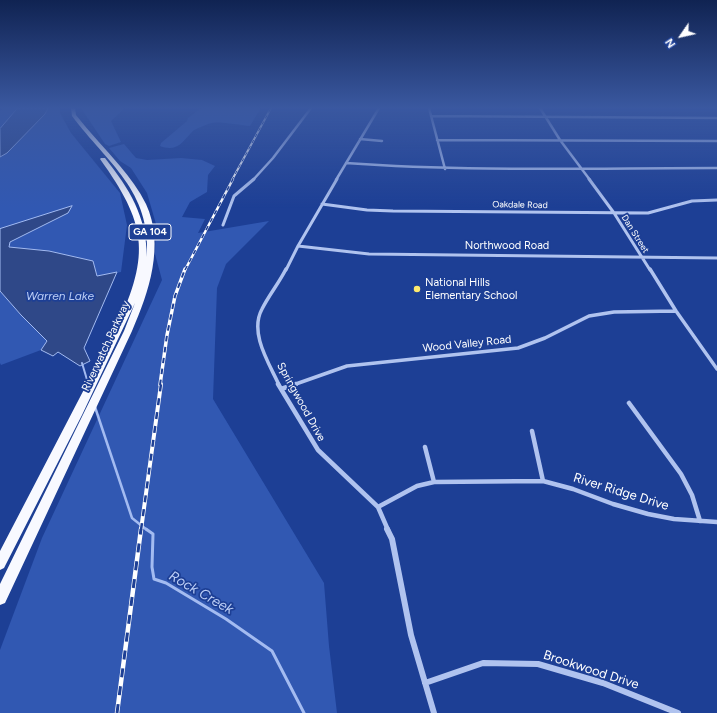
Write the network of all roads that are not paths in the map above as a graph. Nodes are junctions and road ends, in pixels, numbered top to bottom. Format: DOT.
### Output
graph roads {
  1 [pos="87,141"];
  2 [pos="95,141"];
  3 [pos="285,141"];
  4 [pos="359,141"];
  5 [pos="437,141"];
  6 [pos="561,141"];
  7 [pos="346,163"];
  8 [pos="717,168"];
  9 [pos="445,169"];
  10 [pos="581,169"];
  11 [pos="717,200"];
  12 [pos="322,204"];
  13 [pos="614,213"];
  14 [pos="223,224"];
  15 [pos="298,246"];
  16 [pos="641,256"];
  17 [pos="717,258"];
  18 [pos="676,311"];
  19 [pos="717,369"];
  20 [pos="281,389"];
  21 [pos="629,403"];
  22 [pos="532,431"];
  23 [pos="425,447"];
  24 [pos="543,481"];
  25 [pos="434,482"];
  26 [pos="378,507"];
  27 [pos="700,521"];
  28 [pos="717,522"];
  29 [pos="0,564"];
  30 [pos="0,598"];
  31 [pos="425,683"];
  32 [pos="434,713"];
  33 [pos="678,713"];
  1 -- 29 [label="main road, Riverwatch Parkway / GA 104"];
  2 -- 30 [label="main road, Riverwatch Parkway / GA 104"];
  3 -- 14 [label="street"];
  4 -- 7 [label="street, Springwood Drive"];
  5 -- 9 [label="street"];
  6 -- 10 [label="street, Dan Street"];
  7 -- 9 [label="street"];
  7 -- 12 [label="street, Springwood Drive"];
  8 -- 10 [label="street"];
  9 -- 10 [label="street"];
  10 -- 13 [label="street, Dan Street"];
  11 -- 13 [label="street, Oakdale Road"];
  12 -- 13 [label="street, Oakdale Road"];
  12 -- 15 [label="street, Springwood Drive"];
  13 -- 16 [label="street, Dan Street"];
  15 -- 16 [label="street, Northwood Road"];
  15 -- 20 [label="street, Springwood Drive"];
  16 -- 17 [label="street, Northwood Road"];
  16 -- 18 [label="street, Dan Street"];
  18 -- 19 [label="street, Dan Street"];
  18 -- 20 [label="street, Wood Valley Road"];
  20 -- 26 [label="street, Springwood Drive"];
  21 -- 27 [label="street"];
  22 -- 24 [label="street"];
  23 -- 25 [label="street"];
  24 -- 25 [label="street, River Ridge Drive"];
  24 -- 27 [label="street, River Ridge Drive"];
  25 -- 26 [label="street, River Ridge Drive"];
  26 -- 31 [label="street, Springwood Drive"];
  27 -- 28 [label="street, River Ridge Drive"];
  31 -- 32 [label="street, Springwood Drive"];
  31 -- 33 [label="street, Brookwood Drive"];
}
